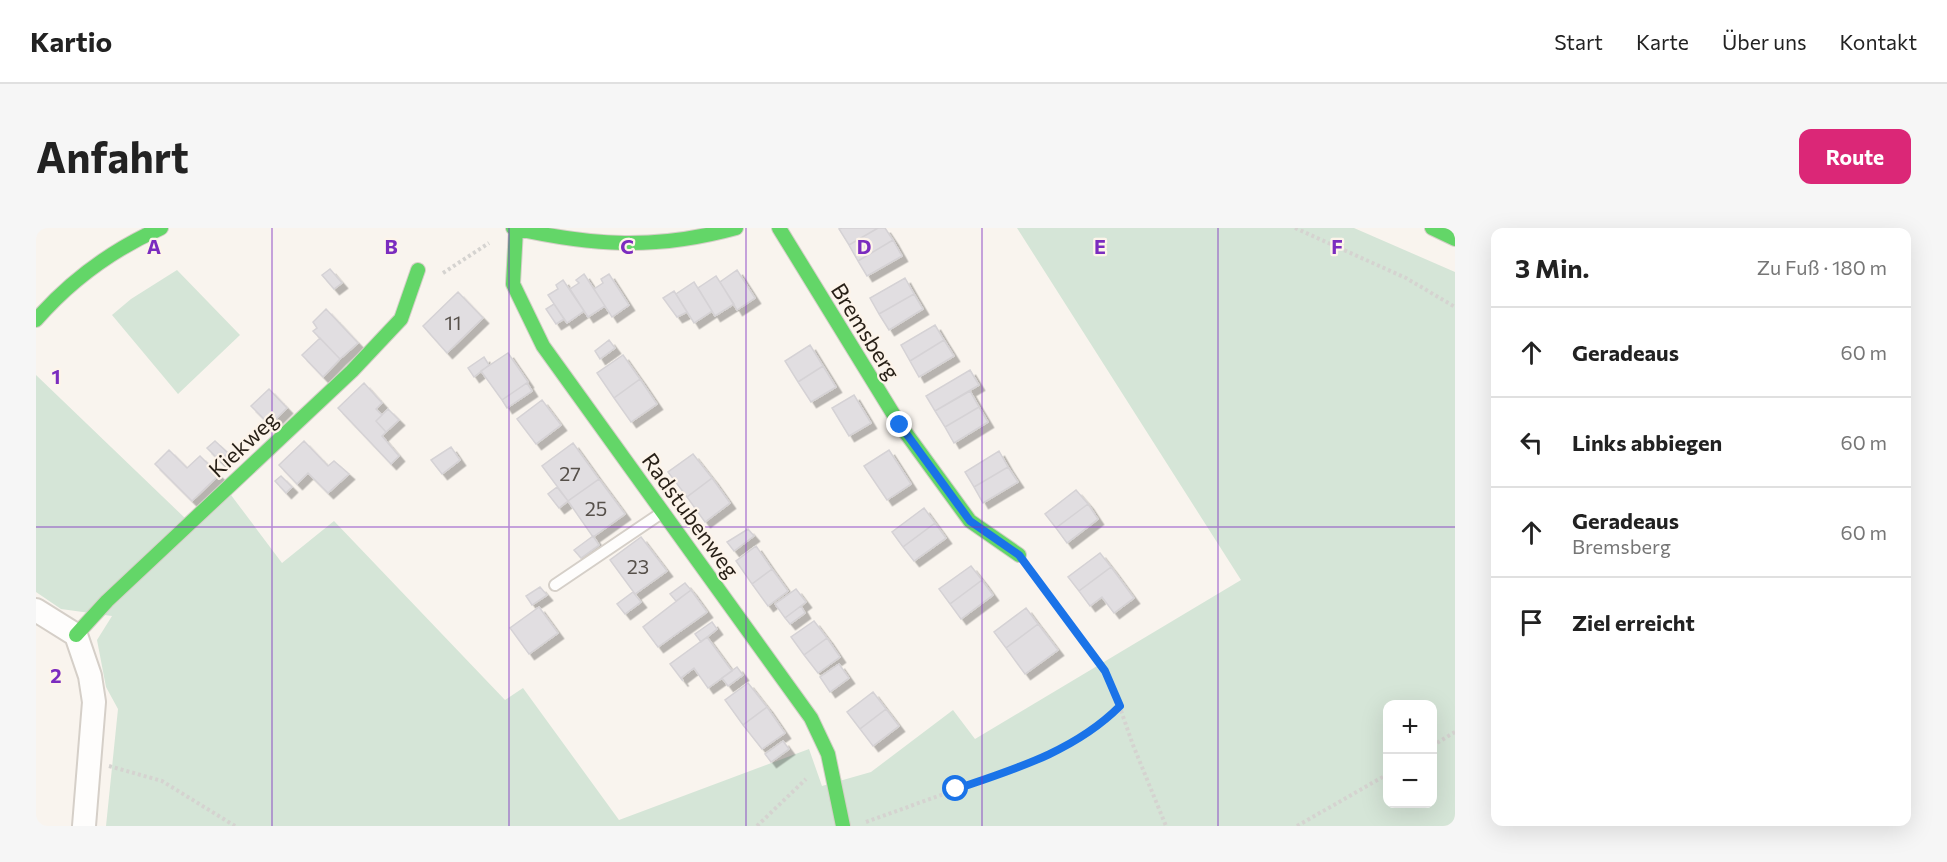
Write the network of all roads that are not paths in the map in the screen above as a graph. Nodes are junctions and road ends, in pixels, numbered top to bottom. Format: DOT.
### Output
graph roads {
  1 [pos="161,228"];
  2 [pos="514,228"];
  3 [pos="736,228"];
  4 [pos="779,228"];
  5 [pos="1432,228"];
  6 [pos="1455,239"];
  7 [pos="418,270"];
  8 [pos="39,311"];
  9 [pos="663,512"];
  10 [pos="1019,555"];
  11 [pos="555,585"];
  12 [pos="39,614"];
  13 [pos="76,635"];
  14 [pos="84,826"];
  15 [pos="843,826"];
  1 -- 8 [label="main road"];
  2 -- 3 [label="main road"];
  2 -- 9 [label="main road, Radstubenweg"];
  4 -- 10 [label="main road, Bremsberg"];
  5 -- 6 [label="main road"];
  7 -- 13 [label="main road, Kiekweg"];
  9 -- 11 [label="lane"];
  9 -- 15 [label="main road, Radstubenweg"];
  12 -- 13 [label="street"];
  13 -- 14 [label="street"];
}
